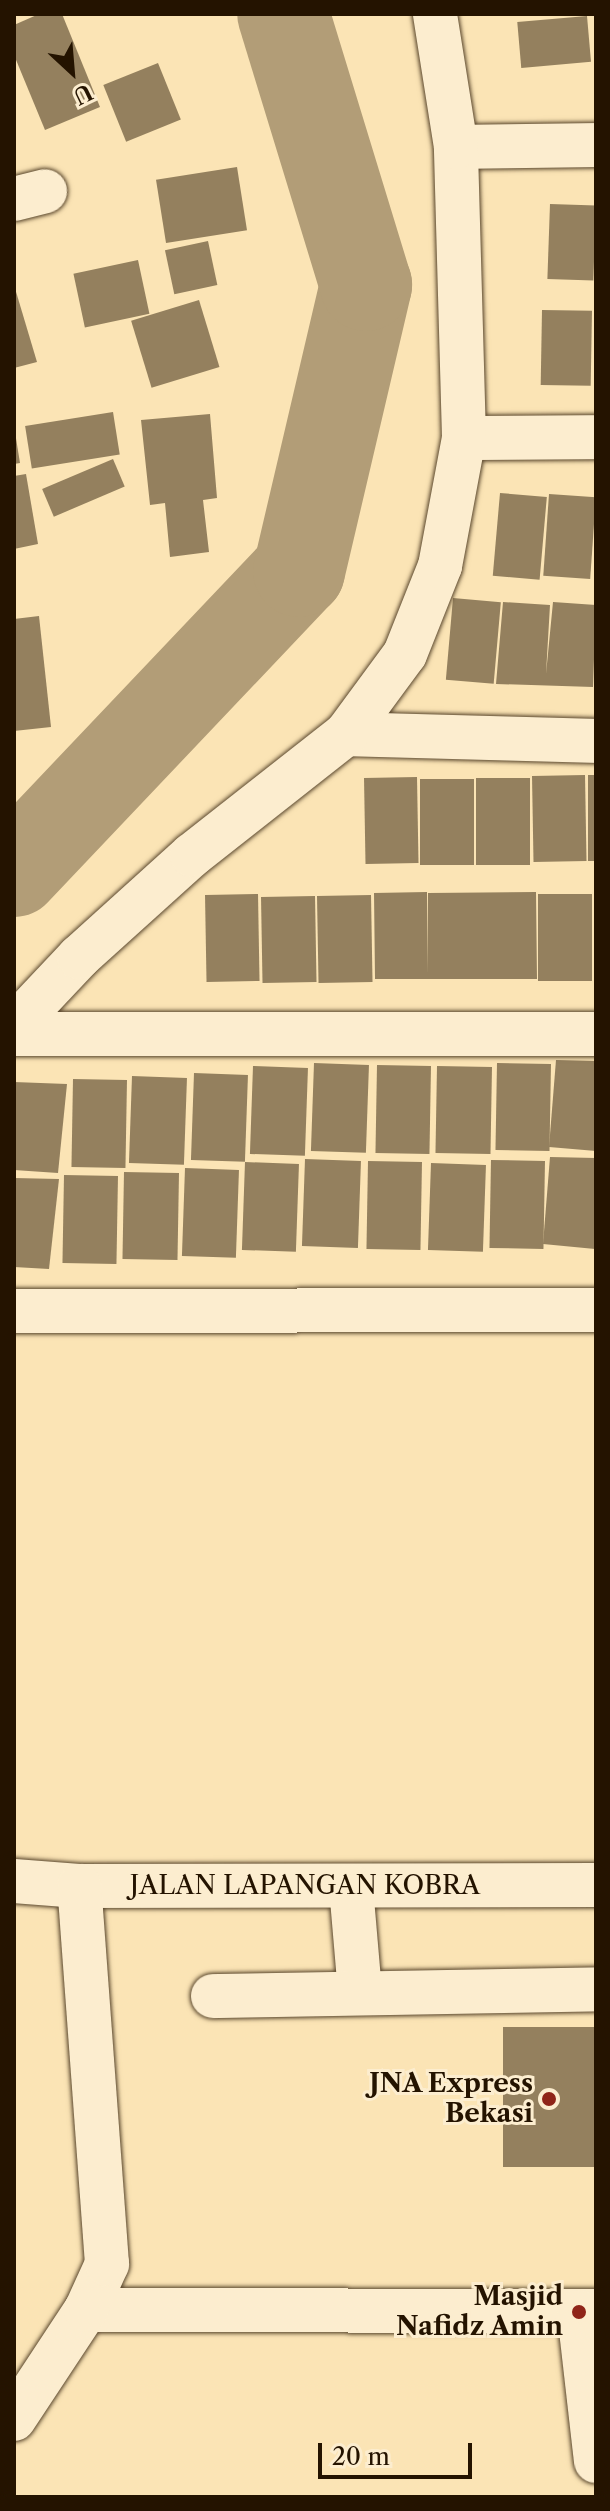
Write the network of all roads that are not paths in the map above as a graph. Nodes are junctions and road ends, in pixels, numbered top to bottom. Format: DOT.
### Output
graph roads {
  1 [pos="435,14"];
  2 [pos="596,145"];
  3 [pos="456,147"];
  4 [pos="596,437"];
  5 [pos="464,438"];
  6 [pos="346,734"];
  7 [pos="596,741"];
  8 [pos="14,1026"];
  9 [pos="14,1034"];
  10 [pos="596,1034"];
  11 [pos="596,1310"];
  12 [pos="14,1311"];
  13 [pos="14,1881"];
  14 [pos="596,1885"];
  15 [pos="79,1886"];
  16 [pos="351,1887"];
  17 [pos="596,1989"];
  18 [pos="360,1992"];
  19 [pos="213,1996"];
  20 [pos="86,2310"];
  21 [pos="588,2311"];
  22 [pos="14,2419"];
  23 [pos="596,2461"];
  1 -- 3 [label="street"];
  2 -- 3 [label="street"];
  3 -- 5 [label="street"];
  4 -- 5 [label="street"];
  5 -- 6 [label="street"];
  6 -- 7 [label="street"];
  6 -- 8 [label="street"];
  9 -- 10 [label="street"];
  11 -- 12 [label="street"];
  13 -- 15 [label="street, JALAN LAPANGAN KOBRA"];
  14 -- 16 [label="street, JALAN LAPANGAN KOBRA"];
  15 -- 16 [label="street, JALAN LAPANGAN KOBRA"];
  15 -- 20 [label="street"];
  16 -- 18 [label="street"];
  17 -- 18 [label="street"];
  18 -- 19 [label="street"];
  20 -- 21 [label="street"];
  20 -- 22 [label="street"];
  21 -- 23 [label="street"];
}
